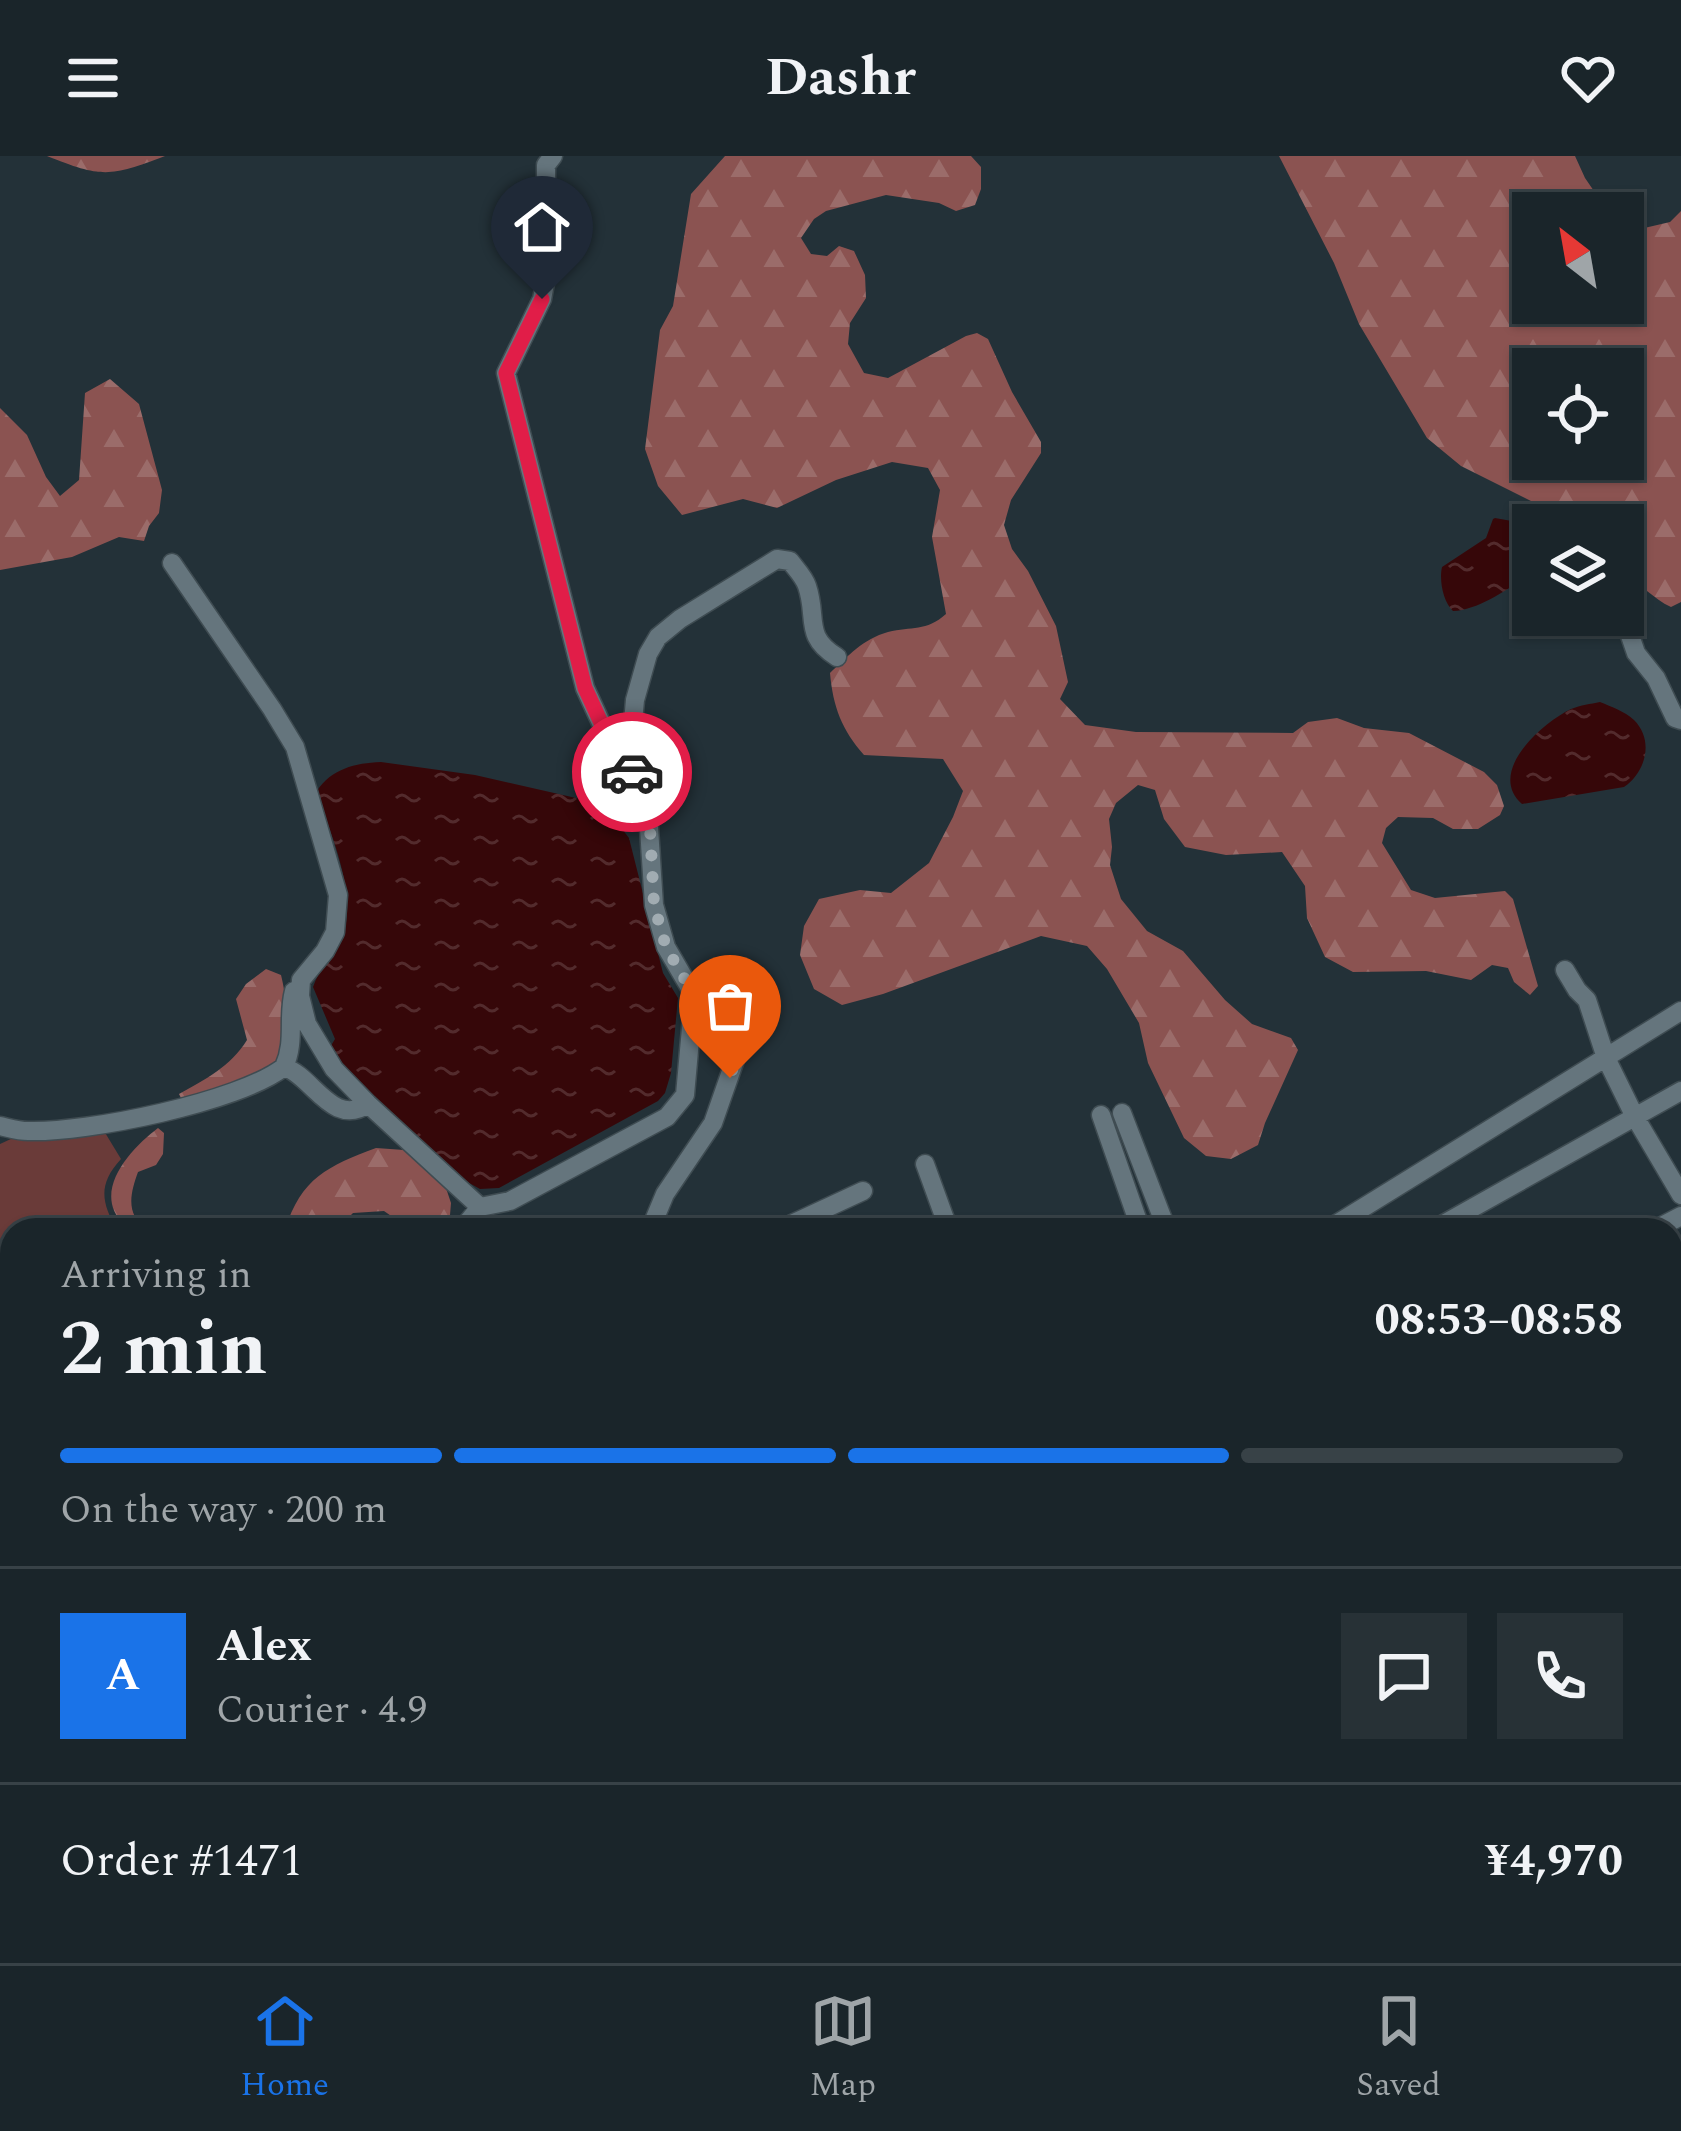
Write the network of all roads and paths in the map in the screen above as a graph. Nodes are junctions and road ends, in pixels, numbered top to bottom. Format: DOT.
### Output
graph roads {
  1 [pos="554,156"];
  2 [pos="172,562"];
  3 [pos="1630,636"];
  4 [pos="837,657"];
  5 [pos="1681,720"];
  6 [pos="629,766"];
  7 [pos="1565,970"];
  8 [pos="301,980"];
  9 [pos="694,995"];
  10 [pos="1681,1011"];
  11 [pos="1606,1058"];
  12 [pos="284,1067"];
  13 [pos="1681,1091"];
  14 [pos="368,1104"];
  15 [pos="1122,1113"];
  16 [pos="1101,1115"];
  17 [pos="1635,1117"];
  18 [pos="0,1126"];
  19 [pos="925,1164"];
  20 [pos="863,1191"];
  21 [pos="1681,1195"];
  22 [pos="480,1207"];
  23 [pos="470,1218"];
  24 [pos="655,1218"];
  25 [pos="823,1218"];
  26 [pos="945,1218"];
  27 [pos="1137,1218"];
  28 [pos="1162,1218"];
  29 [pos="1353,1218"];
  30 [pos="1454,1218"];
  1 -- 6 [label="street"];
  2 -- 8 [label="street"];
  3 -- 5 [label="street"];
  4 -- 6 [label="street"];
  6 -- 9 [label="street"];
  7 -- 11 [label="street"];
  8 -- 12 [label="street"];
  8 -- 14 [label="street"];
  9 -- 22 [label="street"];
  9 -- 24 [label="street"];
  10 -- 11 [label="street"];
  11 -- 17 [label="street"];
  11 -- 29 [label="street"];
  12 -- 14 [label="street"];
  12 -- 18 [label="street"];
  13 -- 17 [label="street"];
  14 -- 22 [label="street"];
  15 -- 28 [label="street"];
  16 -- 27 [label="street"];
  17 -- 21 [label="street"];
  17 -- 30 [label="street"];
  19 -- 26 [label="street"];
  20 -- 25 [label="street"];
  22 -- 23 [label="street"];
}
